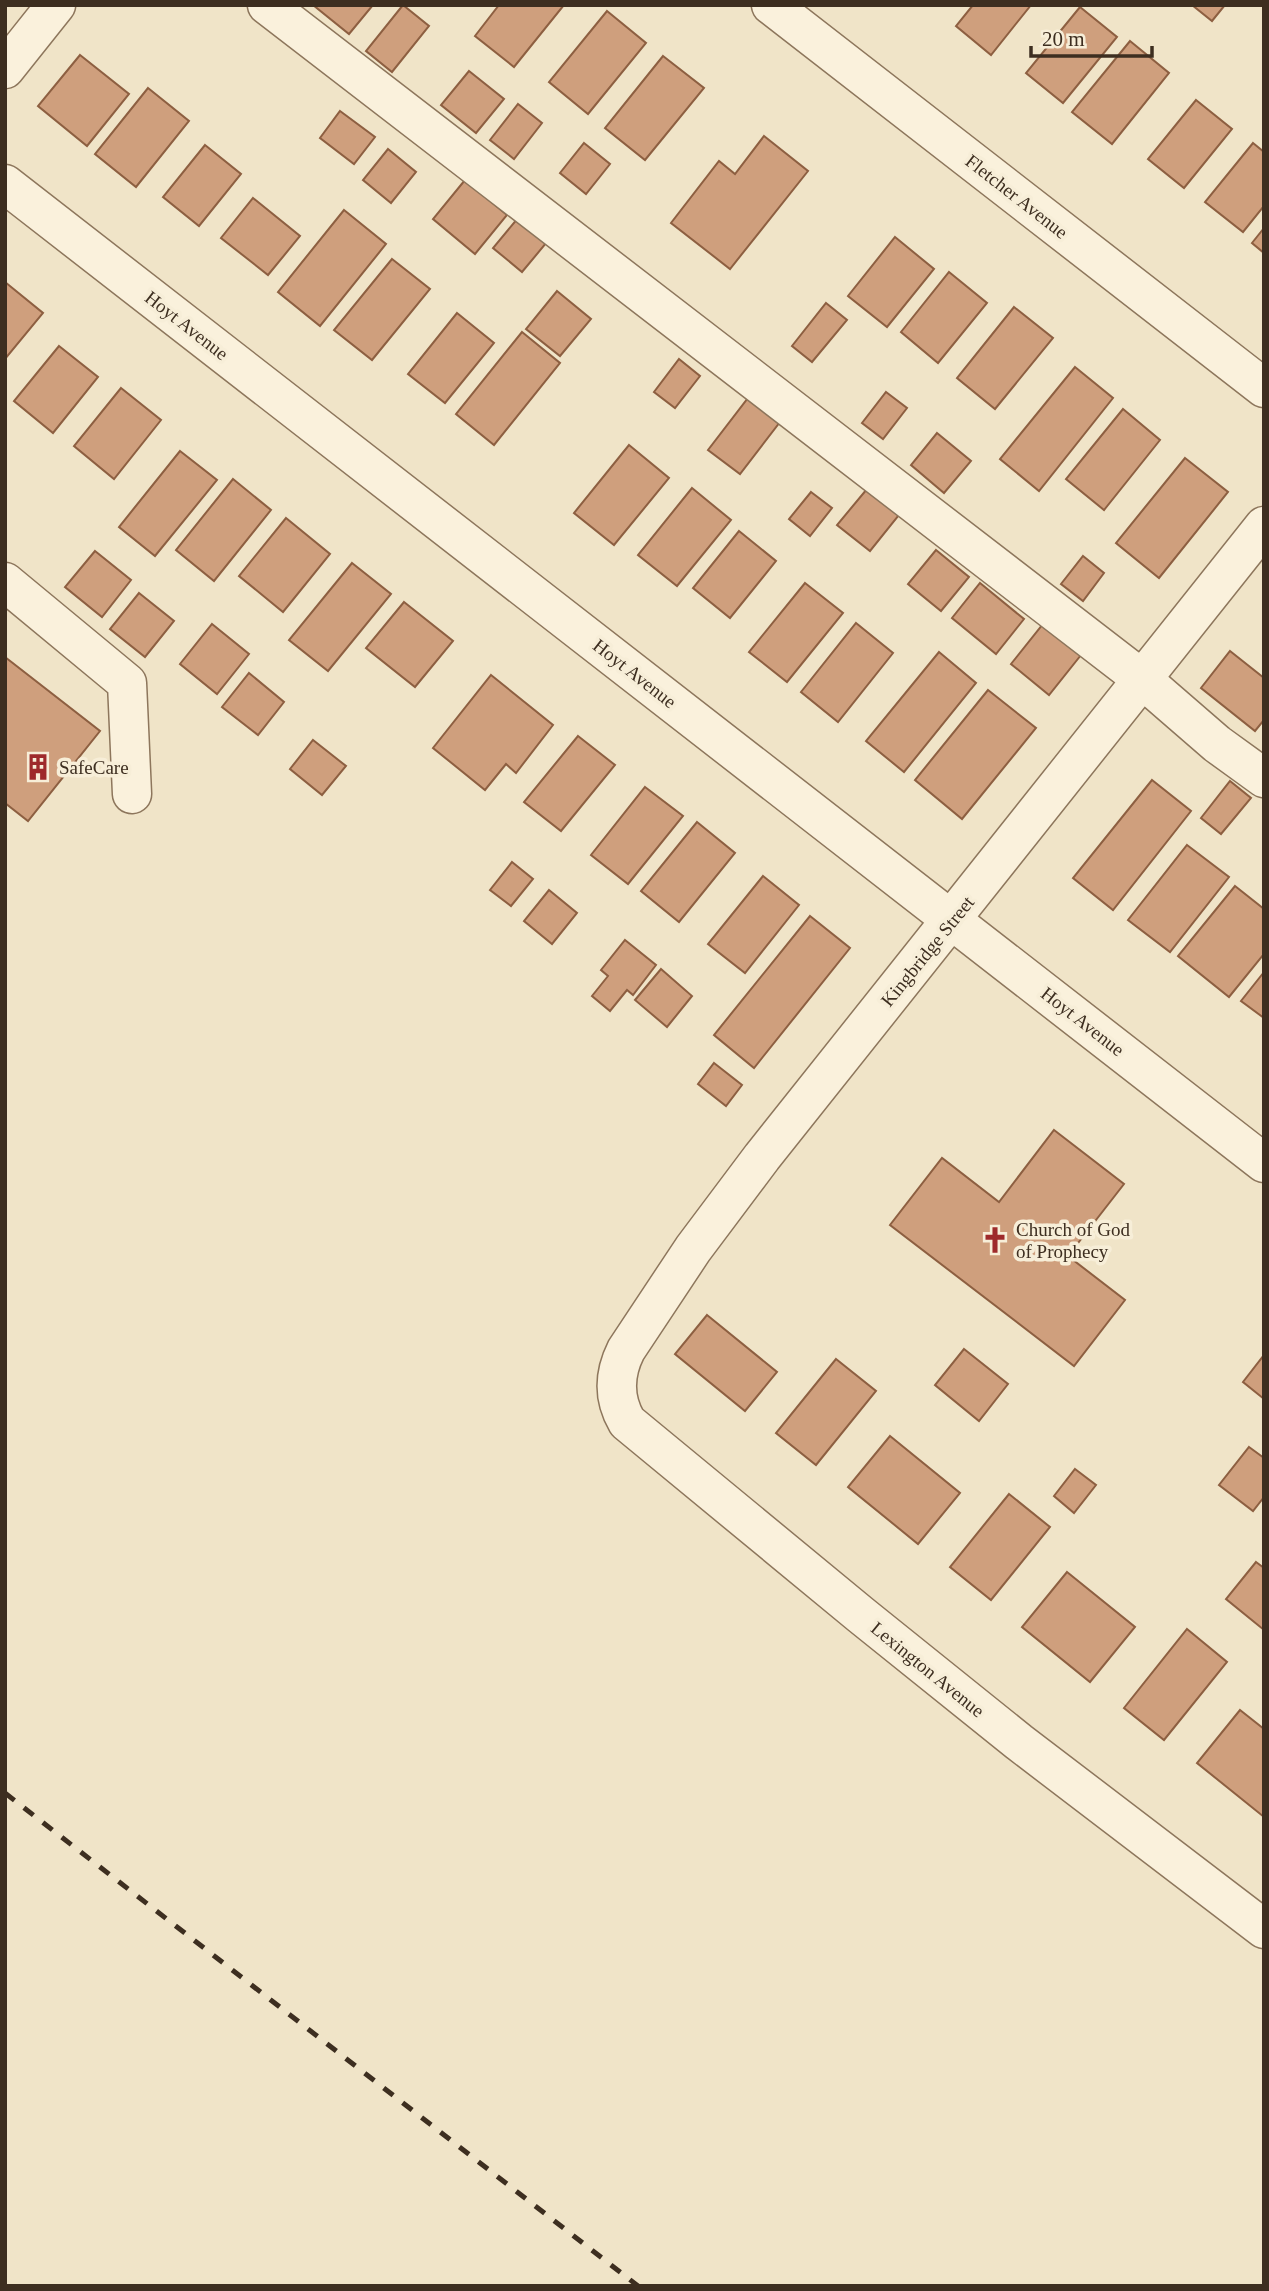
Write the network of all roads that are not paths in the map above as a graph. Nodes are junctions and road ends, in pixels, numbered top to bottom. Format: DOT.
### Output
graph roads {
  1 [pos="56,5"];
  2 [pos="267,5"];
  3 [pos="771,5"];
  4 [pos="5,69"];
  5 [pos="5,184"];
  6 [pos="1264,388"];
  7 [pos="1264,526"];
  8 [pos="5,582"];
  9 [pos="1142,679"];
  10 [pos="1264,778"];
  11 [pos="132,794"];
  12 [pos="953,919"];
  13 [pos="1264,1163"];
  14 [pos="615,1389"];
  15 [pos="1264,1928"];
  1 -- 4 [label="street"];
  2 -- 9 [label="street"];
  3 -- 6 [label="street, Fletcher Avenue"];
  5 -- 12 [label="street, Hoyt Avenue"];
  7 -- 9 [label="street, Kingbridge Street"];
  8 -- 11 [label="street"];
  9 -- 10 [label="street"];
  9 -- 12 [label="street, Kingbridge Street"];
  12 -- 13 [label="street, Hoyt Avenue"];
  12 -- 14 [label="street, Kingbridge Street"];
  14 -- 15 [label="street, Lexington Avenue"];
}
